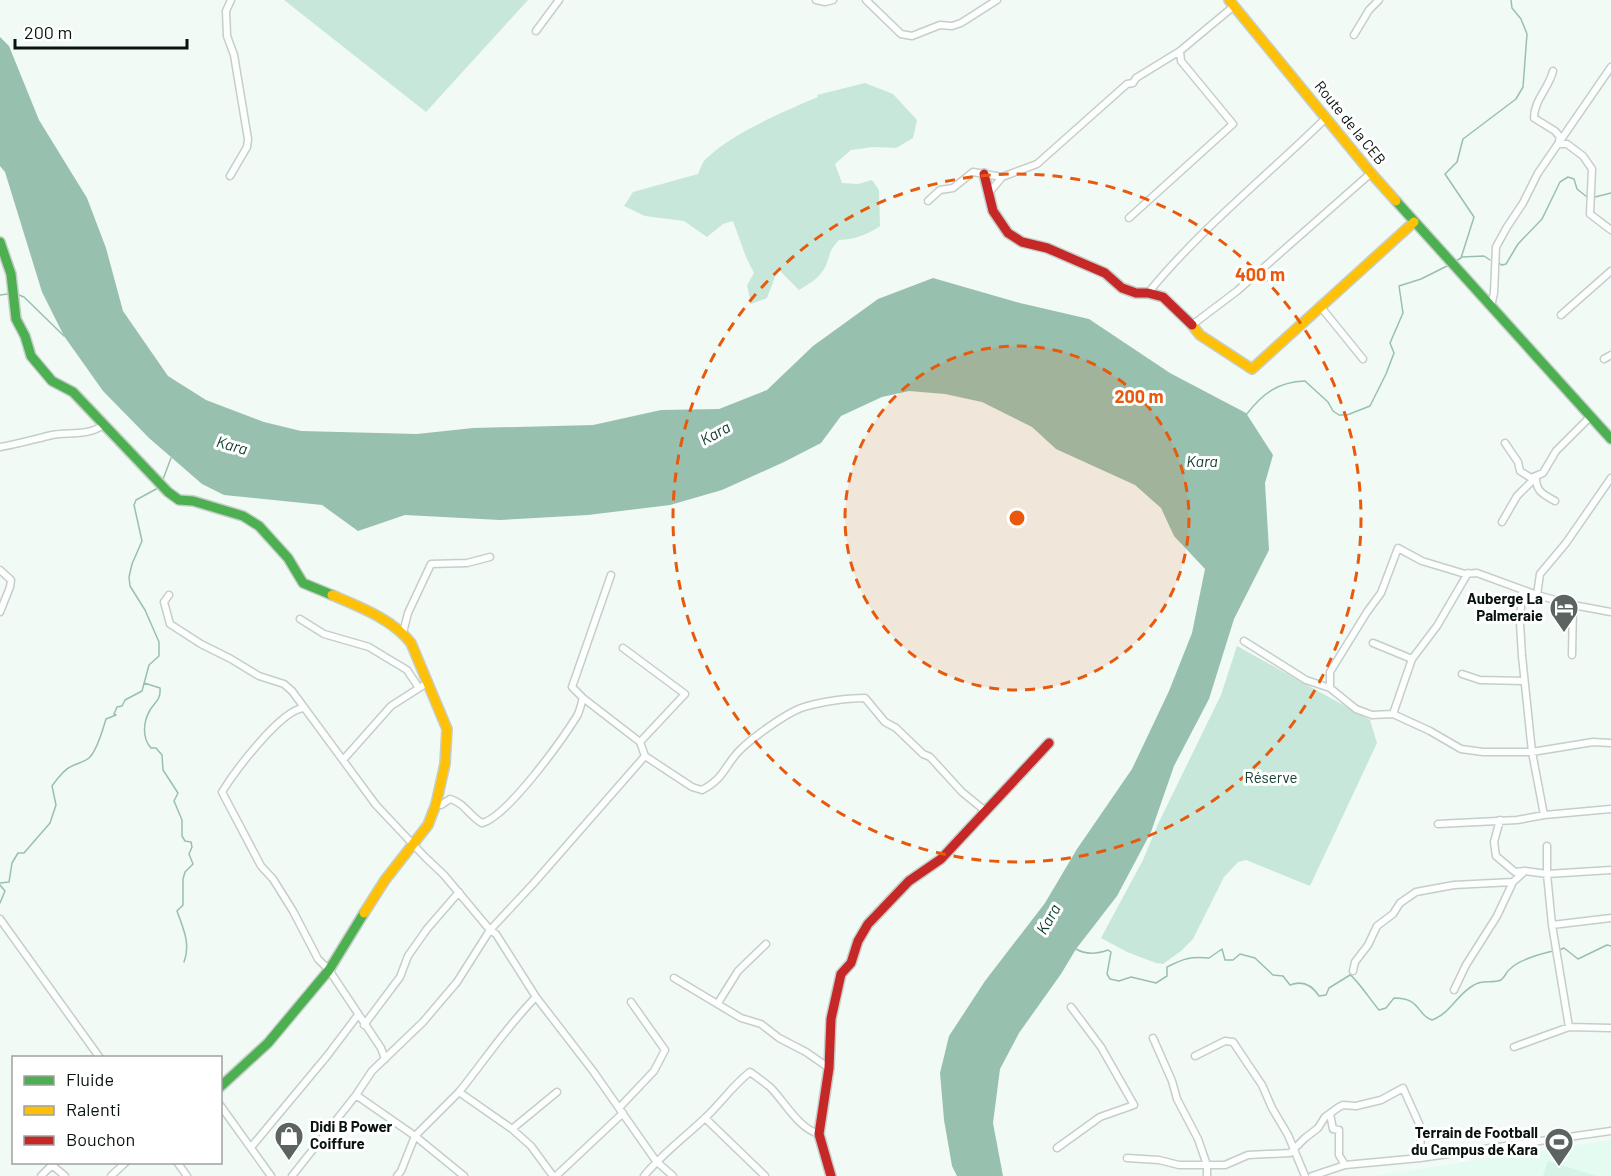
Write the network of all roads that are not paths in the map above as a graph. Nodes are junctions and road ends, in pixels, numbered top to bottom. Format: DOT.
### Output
graph roads {
  1 [pos="231,0"];
  2 [pos="559,0"];
  3 [pos="816,0"];
  4 [pos="833,0"];
  5 [pos="866,0"];
  6 [pos="997,0"];
  7 [pos="1379,0"];
  8 [pos="1232,3"];
  9 [pos="536,31"];
  10 [pos="1354,35"];
  11 [pos="1180,51"];
  12 [pos="1611,68"];
  13 [pos="1553,71"];
  14 [pos="1326,118"];
  15 [pos="1558,144"];
  16 [pos="1371,173"];
  17 [pos="984,174"];
  18 [pos="230,176"];
  19 [pos="1002,177"];
  20 [pos="989,193"];
  21 [pos="928,201"];
  22 [pos="1129,218"];
  23 [pos="1414,222"];
  24 [pos="1611,230"];
  25 [pos="0,242"];
  26 [pos="1611,271"];
  27 [pos="1148,293"];
  28 [pos="1320,306"];
  29 [pos="1491,306"];
  30 [pos="1561,315"];
  31 [pos="1192,325"];
  32 [pos="1611,355"];
  33 [pos="1363,359"];
  34 [pos="1604,359"];
  35 [pos="1591,416"];
  36 [pos="103,425"];
  37 [pos="1611,439"];
  38 [pos="1504,443"];
  39 [pos="0,447"];
  40 [pos="1536,477"];
  41 [pos="1611,478"];
  42 [pos="1555,501"];
  43 [pos="1502,522"];
  44 [pos="490,557"];
  45 [pos="0,570"];
  46 [pos="1468,573"];
  47 [pos="611,575"];
  48 [pos="1522,590"];
  49 [pos="169,595"];
  50 [pos="1537,595"];
  51 [pos="1573,604"];
  52 [pos="1610,610"];
  53 [pos="0,612"];
  54 [pos="300,619"];
  55 [pos="402,633"];
  56 [pos="1244,641"];
  57 [pos="1373,643"];
  58 [pos="624,648"];
  59 [pos="1572,655"];
  60 [pos="1412,659"];
  61 [pos="1462,674"];
  62 [pos="1524,681"];
  63 [pos="423,686"];
  64 [pos="1330,688"];
  65 [pos="583,698"];
  66 [pos="303,708"];
  67 [pos="1394,714"];
  68 [pos="640,742"];
  69 [pos="1611,742"];
  70 [pos="1048,743"];
  71 [pos="1532,752"];
  72 [pos="645,756"];
  73 [pos="343,760"];
  74 [pos="435,803"];
  75 [pos="1611,808"];
  76 [pos="984,810"];
  77 [pos="1544,815"];
  78 [pos="1500,820"];
  79 [pos="1438,824"];
  80 [pos="413,844"];
  81 [pos="1547,846"];
  82 [pos="1611,870"];
  83 [pos="1525,871"];
  84 [pos="1547,874"];
  85 [pos="1513,882"];
  86 [pos="459,892"];
  87 [pos="1611,918"];
  88 [pos="0,919"];
  89 [pos="1552,925"];
  90 [pos="490,930"];
  91 [pos="766,944"];
  92 [pos="329,970"];
  93 [pos="1353,971"];
  94 [pos="674,978"];
  95 [pos="1454,990"];
  96 [pos="536,997"];
  97 [pos="631,1002"];
  98 [pos="718,1003"];
  99 [pos="1071,1007"];
  100 [pos="358,1015"];
  101 [pos="364,1025"];
  102 [pos="1569,1027"];
  103 [pos="1611,1028"];
  104 [pos="1153,1038"];
  105 [pos="1514,1047"];
  106 [pos="99,1056"];
  107 [pos="1195,1056"];
  108 [pos="384,1059"];
  109 [pos="829,1068"];
  110 [pos="222,1085"];
  111 [pos="459,1092"];
  112 [pos="557,1092"];
  113 [pos="356,1095"];
  114 [pos="222,1108"];
  115 [pos="621,1110"];
  116 [pos="1330,1114"];
  117 [pos="705,1118"];
  118 [pos="512,1129"];
  119 [pos="1611,1131"];
  120 [pos="819,1134"];
  121 [pos="415,1136"];
  122 [pos="252,1146"];
  123 [pos="1057,1148"];
  124 [pos="1293,1150"];
  125 [pos="1127,1158"];
  126 [pos="1420,1158"];
  127 [pos="656,1161"];
  128 [pos="54,1164"];
  129 [pos="124,1164"];
  130 [pos="1207,1165"];
  131 [pos="1345,1165"];
  132 [pos="41,1176"];
  133 [pos="65,1176"];
  134 [pos="111,1176"];
  135 [pos="272,1176"];
  136 [pos="292,1176"];
  137 [pos="397,1176"];
  138 [pos="464,1176"];
  139 [pos="555,1176"];
  140 [pos="644,1176"];
  141 [pos="673,1176"];
  142 [pos="765,1176"];
  143 [pos="831,1176"];
  144 [pos="1207,1176"];
  145 [pos="1305,1176"];
  146 [pos="1312,1176"];
  1 -- 18 [label="street"];
  2 -- 9 [label="street"];
  3 -- 4 [label="street"];
  5 -- 6 [label="street"];
  7 -- 10 [label="street"];
  8 -- 11 [label="street"];
  8 -- 14 [label="street, Route de la CEB"];
  11 -- 19 [label="street"];
  11 -- 22 [label="street"];
  12 -- 15 [label="street"];
  13 -- 15 [label="street"];
  14 -- 16 [label="street, Route de la CEB"];
  14 -- 27 [label="street"];
  15 -- 24 [label="street"];
  15 -- 29 [label="street"];
  16 -- 23 [label="street, Route de la CEB"];
  16 -- 31 [label="street"];
  17 -- 19 [label="street"];
  17 -- 20 [label="street"];
  17 -- 21 [label="street"];
  19 -- 20 [label="street"];
  20 -- 27 [label="street"];
  23 -- 28 [label="street"];
  23 -- 29 [label="street, Route de la CEB"];
  25 -- 36 [label="street"];
  26 -- 30 [label="street"];
  27 -- 31 [label="street"];
  28 -- 31 [label="street"];
  28 -- 33 [label="street"];
  29 -- 35 [label="street"];
  32 -- 34 [label="street"];
  35 -- 37 [label="street"];
  35 -- 40 [label="street"];
  36 -- 39 [label="street"];
  36 -- 55 [label="street"];
  38 -- 40 [label="street"];
  40 -- 42 [label="street"];
  40 -- 43 [label="street"];
  41 -- 50 [label="street"];
  44 -- 55 [label="street"];
  45 -- 53 [label="street"];
  46 -- 48 [label="street"];
  46 -- 60 [label="street"];
  46 -- 64 [label="street"];
  47 -- 65 [label="street"];
  48 -- 50 [label="street"];
  48 -- 62 [label="street"];
  49 -- 66 [label="street"];
  50 -- 51 [label="street"];
  51 -- 52 [label="street"];
  51 -- 59 [label="street"];
  54 -- 63 [label="street"];
  55 -- 63 [label="street"];
  56 -- 64 [label="street"];
  57 -- 60 [label="street"];
  58 -- 68 [label="street"];
  60 -- 67 [label="street"];
  61 -- 62 [label="street"];
  62 -- 71 [label="street"];
  63 -- 73 [label="street"];
  63 -- 74 [label="street"];
  64 -- 67 [label="street"];
  65 -- 68 [label="street"];
  65 -- 74 [label="street"];
  66 -- 73 [label="street"];
  66 -- 92 [label="street"];
  67 -- 71 [label="street"];
  68 -- 72 [label="street"];
  69 -- 71 [label="street"];
  70 -- 76 [label="street"];
  71 -- 77 [label="street"];
  72 -- 76 [label="street"];
  72 -- 90 [label="street"];
  73 -- 80 [label="street"];
  74 -- 80 [label="street"];
  75 -- 77 [label="street"];
  76 -- 109 [label="street"];
  77 -- 78 [label="street"];
  78 -- 79 [label="street"];
  78 -- 83 [label="street"];
  80 -- 86 [label="street"];
  80 -- 92 [label="street"];
  81 -- 84 [label="street"];
  82 -- 84 [label="street"];
  83 -- 84 [label="street"];
  83 -- 85 [label="street"];
  84 -- 89 [label="street"];
  85 -- 93 [label="street"];
  85 -- 95 [label="street"];
  86 -- 90 [label="street"];
  86 -- 101 [label="street"];
  87 -- 89 [label="street"];
  88 -- 106 [label="street"];
  89 -- 102 [label="street"];
  90 -- 96 [label="street"];
  90 -- 108 [label="street"];
  91 -- 98 [label="street"];
  92 -- 100 [label="street"];
  92 -- 110 [label="street"];
  94 -- 98 [label="street"];
  96 -- 111 [label="street"];
  96 -- 115 [label="street"];
  97 -- 115 [label="street"];
  98 -- 109 [label="street"];
  99 -- 123 [label="street"];
  100 -- 101 [label="street"];
  100 -- 122 [label="street"];
  101 -- 108 [label="street"];
  102 -- 103 [label="street"];
  102 -- 105 [label="street"];
  104 -- 130 [label="street"];
  107 -- 124 [label="street"];
  108 -- 113 [label="street"];
  109 -- 120 [label="street"];
  111 -- 118 [label="street"];
  111 -- 121 [label="street"];
  112 -- 118 [label="street"];
  113 -- 121 [label="street"];
  113 -- 136 [label="street"];
  114 -- 122 [label="street"];
  115 -- 127 [label="street"];
  115 -- 139 [label="street"];
  116 -- 124 [label="street"];
  116 -- 126 [label="street"];
  116 -- 131 [label="street"];
  117 -- 120 [label="street"];
  117 -- 127 [label="street"];
  117 -- 142 [label="street"];
  118 -- 139 [label="street"];
  119 -- 126 [label="street"];
  120 -- 143 [label="street"];
  121 -- 137 [label="street"];
  121 -- 138 [label="street"];
  122 -- 135 [label="street"];
  124 -- 130 [label="street"];
  124 -- 145 [label="street"];
  125 -- 130 [label="street"];
  126 -- 131 [label="street"];
  127 -- 140 [label="street"];
  127 -- 141 [label="street"];
  128 -- 132 [label="street"];
  128 -- 133 [label="street"];
  129 -- 134 [label="street"];
  130 -- 144 [label="street"];
  131 -- 146 [label="street"];
}
